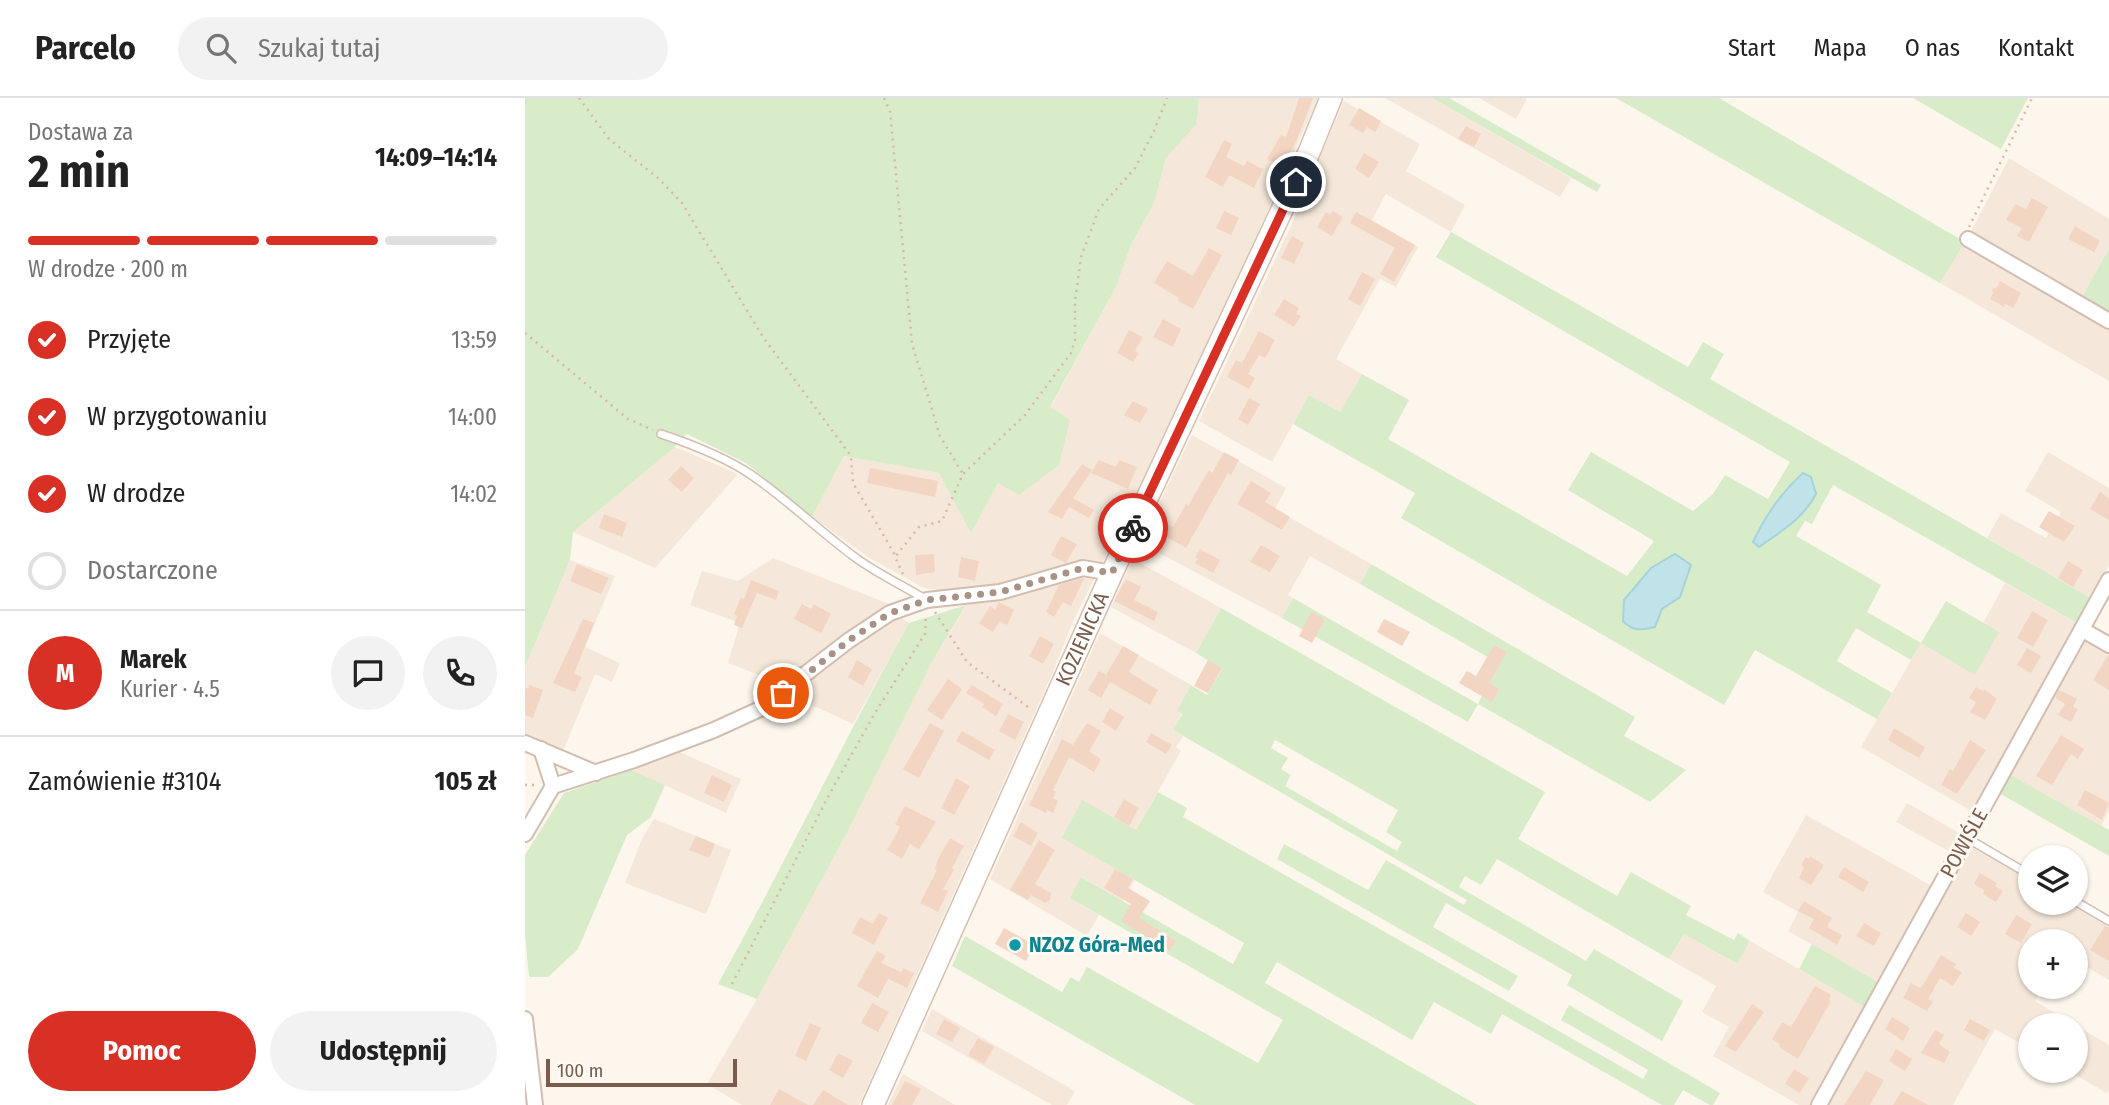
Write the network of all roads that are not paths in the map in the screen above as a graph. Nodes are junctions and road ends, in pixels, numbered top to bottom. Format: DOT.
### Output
graph roads {
  1 [pos="1331,98"];
  2 [pos="1968,239"];
  3 [pos="2109,321"];
  4 [pos="661,434"];
  5 [pos="1112,573"];
  6 [pos="2109,580"];
  7 [pos="927,600"];
  8 [pos="2083,630"];
  9 [pos="2109,645"];
  10 [pos="525,743"];
  11 [pos="541,749"];
  12 [pos="596,773"];
  13 [pos="553,786"];
  14 [pos="525,834"];
  15 [pos="1967,838"];
  16 [pos="2018,868"];
  17 [pos="2088,909"];
  18 [pos="2109,921"];
  19 [pos="525,1018"];
  20 [pos="535,1105"];
  21 [pos="873,1105"];
  22 [pos="1819,1105"];
  1 -- 5 [label="main road, KOZIENICKA"];
  2 -- 3 [label="street"];
  4 -- 7 [label="lane"];
  5 -- 7 [label="street"];
  5 -- 21 [label="main road, KOZIENICKA"];
  6 -- 8 [label="street, POWIŚLE"];
  7 -- 12 [label="street"];
  8 -- 9 [label="street"];
  8 -- 15 [label="street, POWIŚLE"];
  10 -- 11 [label="street"];
  11 -- 12 [label="street"];
  11 -- 13 [label="street"];
  12 -- 13 [label="street"];
  13 -- 14 [label="street"];
  15 -- 16 [label="lane"];
  15 -- 22 [label="street, POWIŚLE"];
  17 -- 18 [label="lane"];
  19 -- 20 [label="street"];
}
